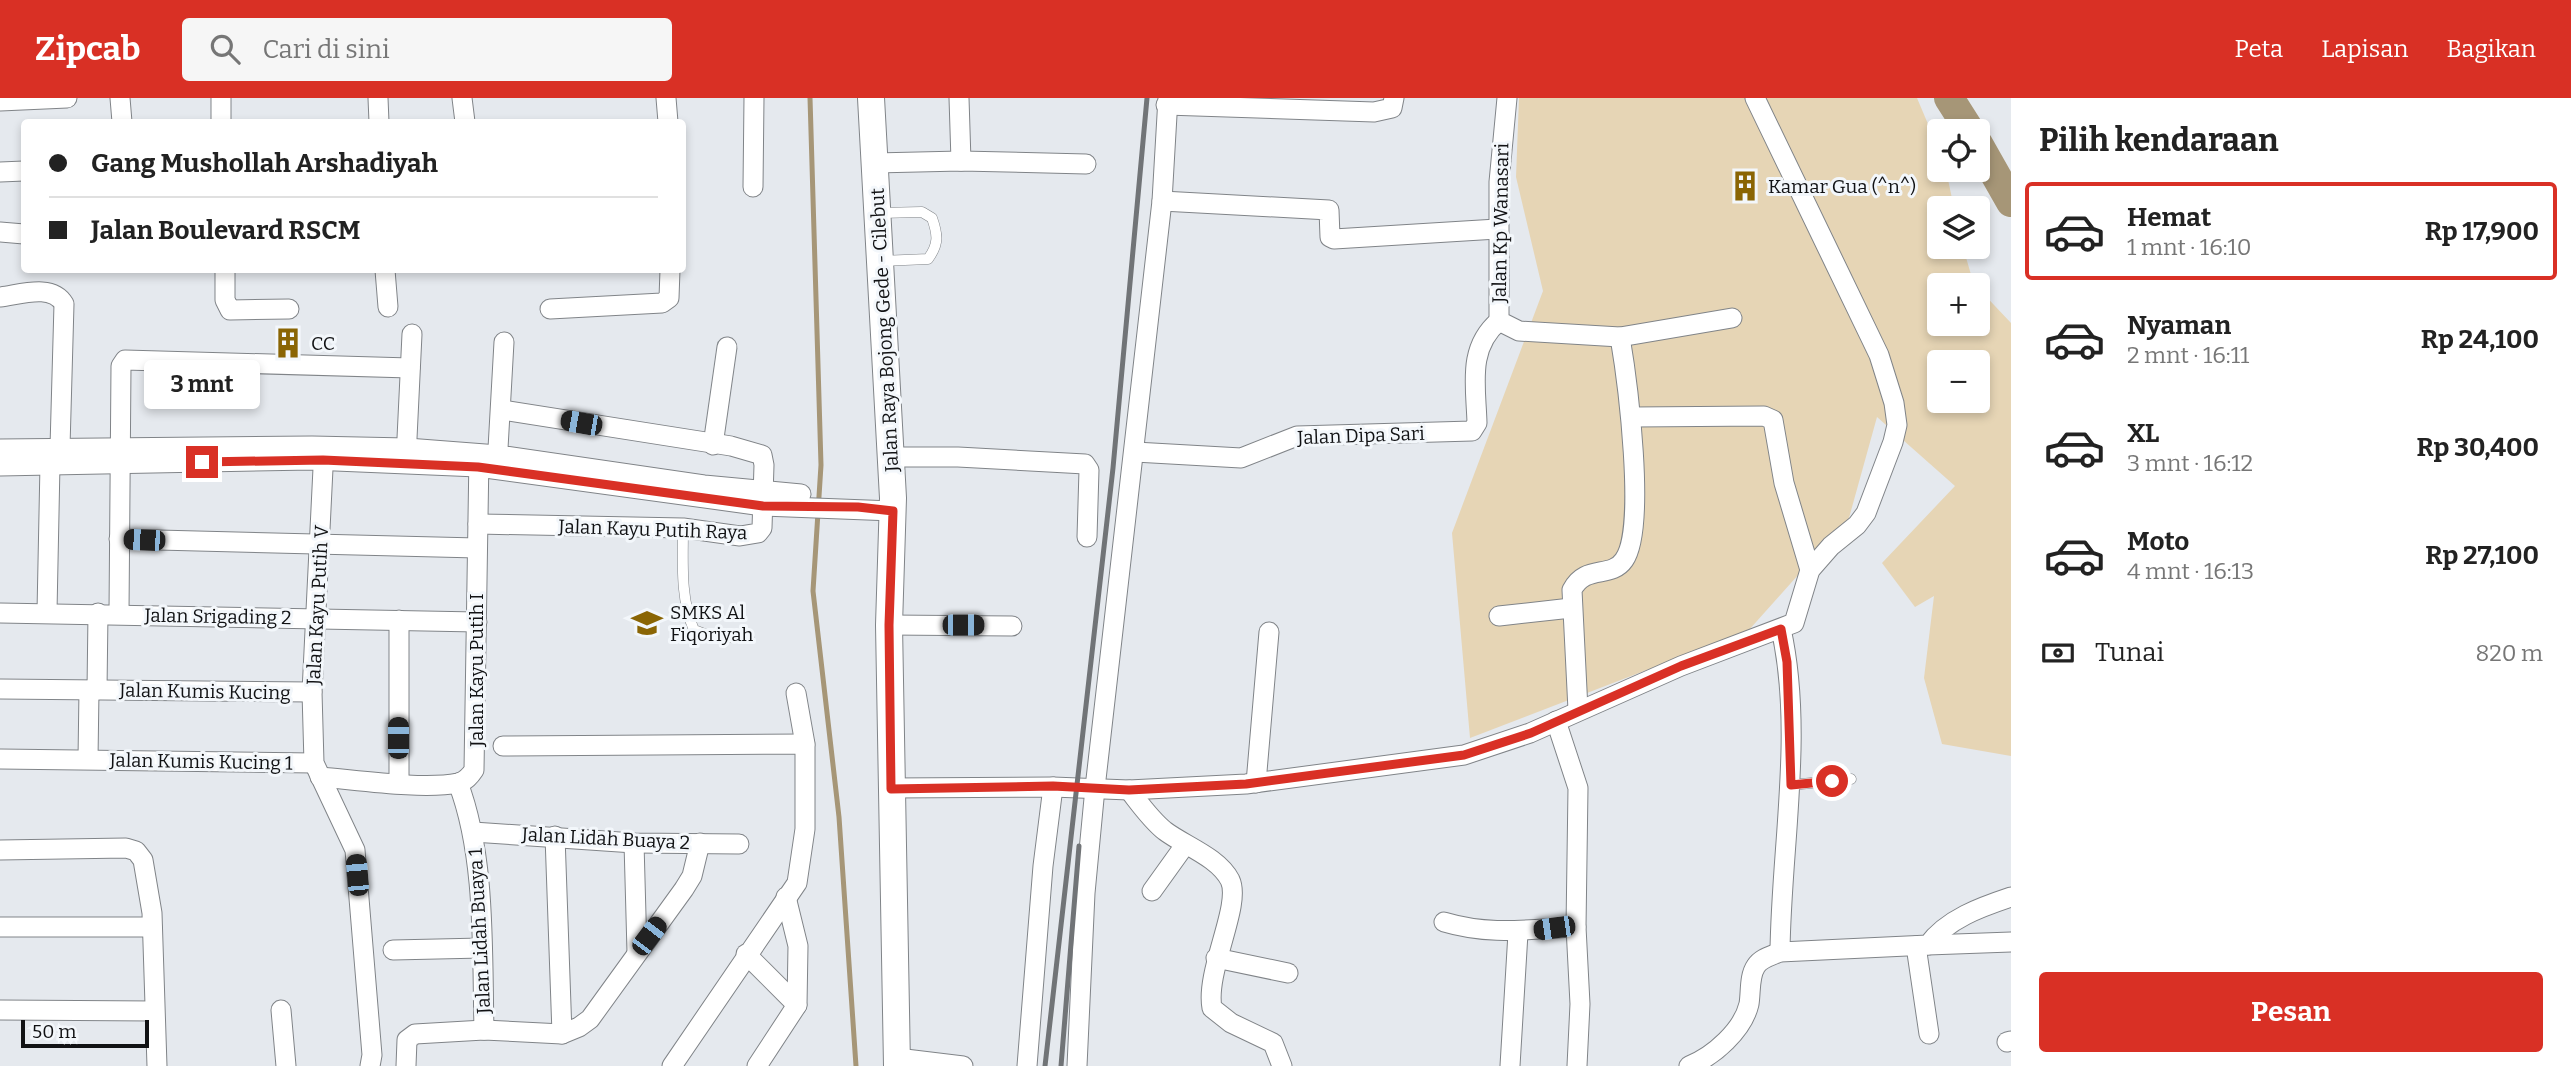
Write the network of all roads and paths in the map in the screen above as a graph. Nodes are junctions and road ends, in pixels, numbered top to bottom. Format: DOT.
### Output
graph roads {
  1 [pos="67,98"];
  2 [pos="120,98"];
  3 [pos="220,98"];
  4 [pos="378,98"];
  5 [pos="462,98"];
  6 [pos="666,98"];
  7 [pos="754,98"];
  8 [pos="872,98"];
  9 [pos="959,98"];
  10 [pos="1394,98"];
  11 [pos="1507,98"];
  12 [pos="1755,98"];
  13 [pos="0,101"];
  14 [pos="1167,102"];
  15 [pos="122,119"];
  16 [pos="221,119"];
  17 [pos="379,119"];
  18 [pos="465,119"];
  19 [pos="668,119"];
  20 [pos="961,161"];
  21 [pos="875,163"];
  22 [pos="1086,164"];
  23 [pos="21,171"];
  24 [pos="0,172"];
  25 [pos="753,187"];
  26 [pos="1162,201"];
  27 [pos="878,213"];
  28 [pos="1497,229"];
  29 [pos="0,232"];
  30 [pos="21,234"];
  31 [pos="881,261"];
  32 [pos="225,273"];
  33 [pos="385,273"];
  34 [pos="670,273"];
  35 [pos="0,297"];
  36 [pos="388,307"];
  37 [pos="289,309"];
  38 [pos="550,309"];
  39 [pos="1732,318"];
  40 [pos="1499,321"];
  41 [pos="412,334"];
  42 [pos="1620,337"];
  43 [pos="504,342"];
  44 [pos="727,347"];
  45 [pos="410,368"];
  46 [pos="502,410"];
  47 [pos="1633,417"];
  48 [pos="713,445"];
  49 [pos="0,449"];
  50 [pos="1135,452"];
  51 [pos="323,453"];
  52 [pos="55,456"];
  53 [pos="120,456"];
  54 [pos="406,456"];
  55 [pos="891,457"];
  56 [pos="488,461"];
  57 [pos="0,466"];
  58 [pos="763,499"];
  59 [pos="893,504"];
  60 [pos="478,524"];
  61 [pos="683,528"];
  62 [pos="1087,537"];
  63 [pos="120,539"];
  64 [pos="319,545"];
  65 [pos="477,548"];
  66 [pos="1810,570"];
  67 [pos="1571,608"];
  68 [pos="47,612"];
  69 [pos="0,613"];
  70 [pos="98,613"];
  71 [pos="119,613"];
  72 [pos="1499,617"];
  73 [pos="317,618"];
  74 [pos="399,620"];
  75 [pos="477,622"];
  76 [pos="889,625"];
  77 [pos="1012,626"];
  78 [pos="1781,629"];
  79 [pos="1269,632"];
  80 [pos="749,638"];
  81 [pos="0,689"];
  82 [pos="93,690"];
  83 [pos="312,692"];
  84 [pos="796,694"];
  85 [pos="1578,709"];
  86 [pos="1556,721"];
  87 [pos="805,744"];
  88 [pos="503,746"];
  89 [pos="0,758"];
  90 [pos="88,759"];
  91 [pos="317,770"];
  92 [pos="1851,779"];
  93 [pos="399,783"];
  94 [pos="458,783"];
  95 [pos="1256,783"];
  96 [pos="1791,785"];
  97 [pos="1053,786"];
  98 [pos="1095,788"];
  99 [pos="891,789"];
  100 [pos="1129,790"];
  101 [pos="473,832"];
  102 [pos="555,836"];
  103 [pos="634,843"];
  104 [pos="700,843"];
  105 [pos="738,844"];
  106 [pos="1185,845"];
  107 [pos="0,850"];
  108 [pos="1152,891"];
  109 [pos="786,897"];
  110 [pos="2011,897"];
  111 [pos="1444,922"];
  112 [pos="0,927"];
  113 [pos="152,927"];
  114 [pos="1576,927"];
  115 [pos="1518,933"];
  116 [pos="2011,942"];
  117 [pos="1922,945"];
  118 [pos="482,947"];
  119 [pos="393,950"];
  120 [pos="637,952"];
  121 [pos="1780,952"];
  122 [pos="746,954"];
  123 [pos="1216,958"];
  124 [pos="1288,973"];
  125 [pos="797,1005"];
  126 [pos="0,1010"];
  127 [pos="281,1010"];
  128 [pos="154,1011"];
  129 [pos="484,1030"];
  130 [pos="562,1034"];
  131 [pos="1929,1034"];
  132 [pos="371,1060"];
  133 [pos="897,1062"];
  134 [pos="157,1066"];
  135 [pos="286,1066"];
  136 [pos="406,1066"];
  137 [pos="672,1066"];
  138 [pos="757,1066"];
  139 [pos="962,1066"];
  140 [pos="1027,1066"];
  141 [pos="1077,1066"];
  142 [pos="1282,1066"];
  143 [pos="1510,1066"];
  144 [pos="1577,1066"];
  145 [pos="1689,1066"];
  1 -- 13 [label="street"];
  2 -- 15 [label="street"];
  3 -- 16 [label="street"];
  4 -- 17 [label="street"];
  5 -- 18 [label="street"];
  6 -- 19 [label="street"];
  7 -- 25 [label="street"];
  8 -- 21 [label="main road, Jalan Raya Bojong Gede - Cilebut"];
  9 -- 20 [label="street"];
  10 -- 14 [label="street"];
  11 -- 28 [label="street, Jalan Kp Wanasari"];
  12 -- 66 [label="street"];
  14 -- 26 [label="street"];
  20 -- 21 [label="street"];
  20 -- 22 [label="street"];
  21 -- 27 [label="main road, Jalan Raya Bojong Gede - Cilebut"];
  23 -- 24 [label="street"];
  26 -- 28 [label="street"];
  26 -- 50 [label="street"];
  27 -- 31 [label="main road, Jalan Raya Bojong Gede - Cilebut"];
  27 -- 31 [label="lane"];
  28 -- 40 [label="street, Jalan Kp Wanasari"];
  29 -- 30 [label="street"];
  31 -- 55 [label="main road, Jalan Raya Bojong Gede - Cilebut"];
  32 -- 37 [label="street"];
  33 -- 36 [label="street"];
  34 -- 38 [label="street"];
  35 -- 52 [label="street"];
  39 -- 42 [label="street, Jalan Kp Wanasari"];
  40 -- 42 [label="street, Jalan Kp Wanasari"];
  40 -- 50 [label="street, Jalan Dipa Sari"];
  41 -- 45 [label="street"];
  42 -- 47 [label="street"];
  43 -- 46 [label="street, Jalan Kayu Putih I"];
  44 -- 48 [label="street"];
  45 -- 53 [label="street"];
  45 -- 54 [label="street"];
  46 -- 48 [label="street"];
  46 -- 56 [label="street, Jalan Kayu Putih I"];
  47 -- 66 [label="street"];
  47 -- 67 [label="street"];
  48 -- 58 [label="street"];
  49 -- 52 [label="street"];
  50 -- 98 [label="street"];
  51 -- 53 [label="street"];
  51 -- 54 [label="street"];
  51 -- 64 [label="street, Jalan Kayu Putih V"];
  52 -- 53 [label="street"];
  52 -- 57 [label="street"];
  52 -- 68 [label="street"];
  53 -- 63 [label="street"];
  54 -- 56 [label="street"];
  55 -- 59 [label="main road, Jalan Raya Bojong Gede - Cilebut"];
  55 -- 62 [label="street"];
  56 -- 58 [label="street"];
  56 -- 60 [label="street, Jalan Kayu Putih I"];
  58 -- 59 [label="street"];
  58 -- 61 [label="street, Jalan Kayu Putih Raya"];
  59 -- 76 [label="main road, Jalan Raya Bojong Gede - Cilebut"];
  60 -- 61 [label="street, Jalan Kayu Putih Raya"];
  60 -- 65 [label="street, Jalan Kayu Putih I"];
  61 -- 80 [label="lane"];
  63 -- 64 [label="street"];
  63 -- 71 [label="street"];
  64 -- 65 [label="street"];
  64 -- 73 [label="street, Jalan Kayu Putih V"];
  65 -- 75 [label="street, Jalan Kayu Putih I"];
  66 -- 78 [label="street"];
  67 -- 72 [label="street"];
  67 -- 85 [label="street"];
  68 -- 69 [label="street, Jalan Srigading 2"];
  68 -- 70 [label="street, Jalan Srigading 2"];
  70 -- 71 [label="street, Jalan Srigading 2"];
  70 -- 82 [label="street"];
  71 -- 73 [label="street, Jalan Srigading 2"];
  73 -- 74 [label="street, Jalan Srigading 2"];
  73 -- 83 [label="street, Jalan Kayu Putih V"];
  74 -- 75 [label="street, Jalan Srigading 2"];
  74 -- 93 [label="street"];
  75 -- 94 [label="street, Jalan Kayu Putih I"];
  76 -- 77 [label="street"];
  76 -- 99 [label="main road, Jalan Raya Bojong Gede - Cilebut"];
  78 -- 85 [label="street"];
  78 -- 96 [label="street"];
  79 -- 95 [label="street"];
  81 -- 82 [label="street, Jalan Kumis Kucing"];
  82 -- 83 [label="street, Jalan Kumis Kucing"];
  82 -- 90 [label="street"];
  83 -- 91 [label="street, Jalan Kayu Putih V"];
  84 -- 87 [label="street"];
  85 -- 86 [label="street"];
  86 -- 95 [label="street"];
  86 -- 114 [label="street"];
  87 -- 88 [label="street"];
  87 -- 109 [label="street"];
  89 -- 90 [label="street, Jalan Kumis Kucing 1"];
  90 -- 91 [label="street, Jalan Kumis Kucing 1"];
  91 -- 93 [label="street"];
  91 -- 132 [label="street"];
  92 -- 96 [label="lane"];
  93 -- 94 [label="street"];
  94 -- 101 [label="street, Jalan Lidah Buaya 1"];
  95 -- 100 [label="street"];
  96 -- 121 [label="street"];
  97 -- 98 [label="street"];
  97 -- 99 [label="street"];
  97 -- 140 [label="street"];
  98 -- 100 [label="street"];
  98 -- 141 [label="street"];
  99 -- 133 [label="main road, Jalan Raya Bojong Gede - Cilebut"];
  100 -- 106 [label="street"];
  101 -- 102 [label="street, Jalan Lidah Buaya 2"];
  101 -- 118 [label="street, Jalan Lidah Buaya 1"];
  102 -- 103 [label="street, Jalan Lidah Buaya 2"];
  102 -- 130 [label="street"];
  103 -- 104 [label="street, Jalan Lidah Buaya 2"];
  103 -- 120 [label="street"];
  104 -- 105 [label="street, Jalan Lidah Buaya 2"];
  104 -- 120 [label="street"];
  106 -- 108 [label="street"];
  106 -- 123 [label="street"];
  107 -- 113 [label="street"];
  109 -- 122 [label="street"];
  109 -- 125 [label="street"];
  110 -- 117 [label="street"];
  111 -- 115 [label="street"];
  112 -- 113 [label="street"];
  113 -- 128 [label="street"];
  114 -- 115 [label="street"];
  114 -- 144 [label="street"];
  115 -- 143 [label="street"];
  116 -- 117 [label="street"];
  117 -- 121 [label="street"];
  117 -- 131 [label="street"];
  118 -- 119 [label="street"];
  118 -- 129 [label="street, Jalan Lidah Buaya 1"];
  120 -- 130 [label="street"];
  121 -- 145 [label="street"];
  122 -- 125 [label="street"];
  122 -- 137 [label="street"];
  123 -- 124 [label="street"];
  123 -- 142 [label="street"];
  125 -- 138 [label="street"];
  126 -- 128 [label="street"];
  127 -- 135 [label="street"];
  128 -- 134 [label="street"];
  129 -- 130 [label="street"];
  129 -- 136 [label="street"];
  133 -- 139 [label="street"];
}
